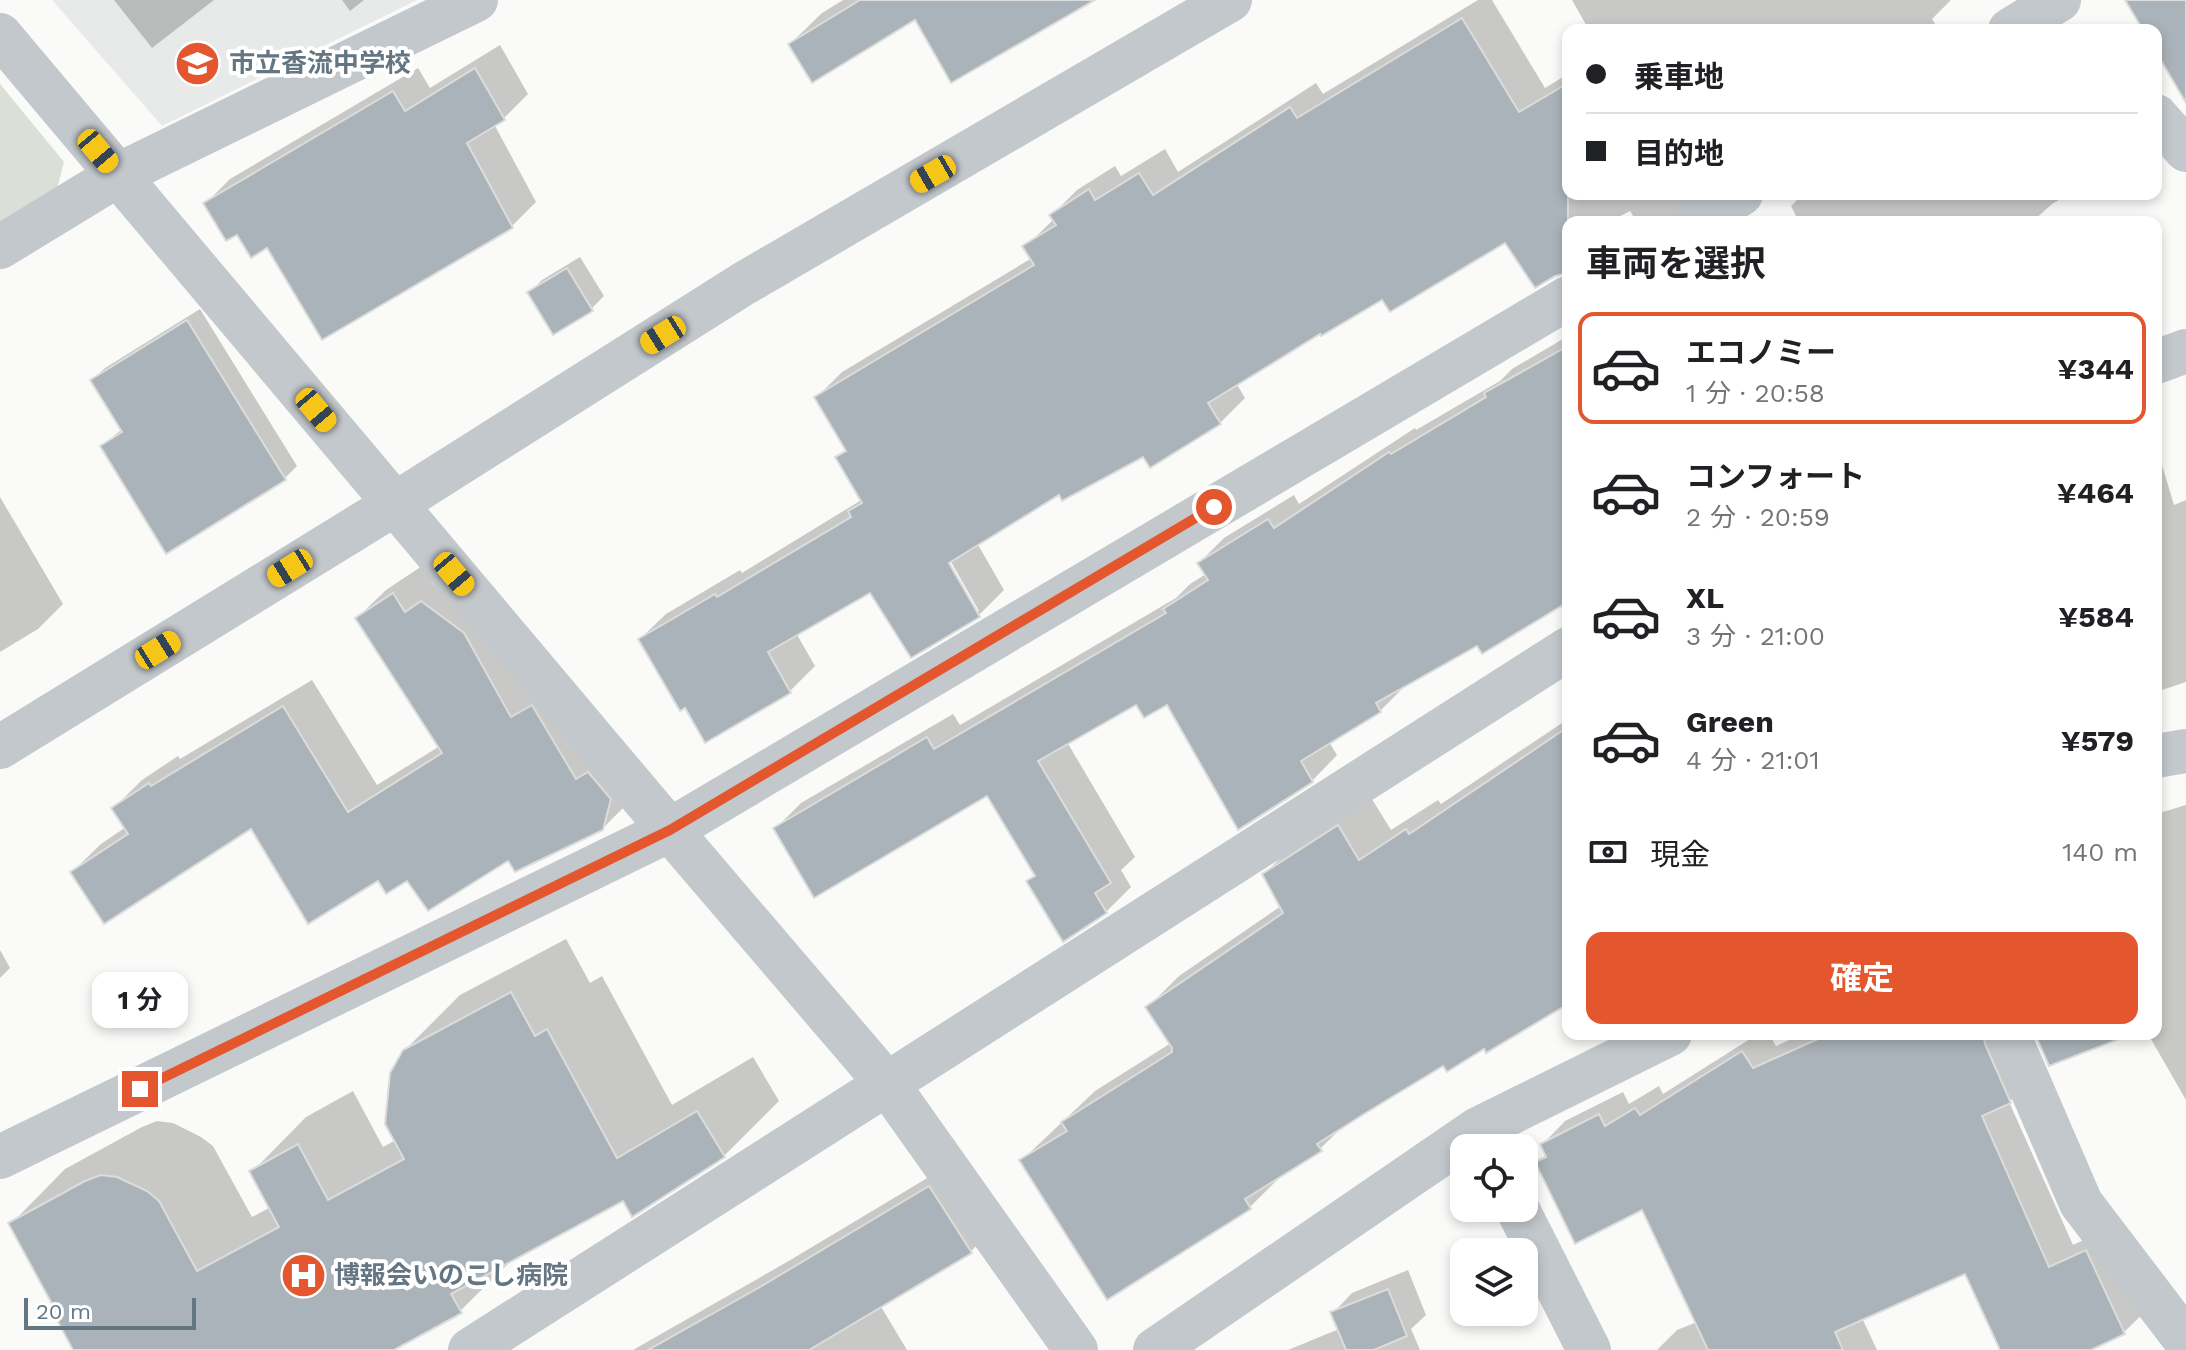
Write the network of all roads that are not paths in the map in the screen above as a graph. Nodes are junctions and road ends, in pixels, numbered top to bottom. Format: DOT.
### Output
graph roads {
  1 [pos="476,0"];
  2 [pos="1230,0"];
  3 [pos="2062,8"];
  4 [pos="2024,24"];
  5 [pos="0,35"];
  6 [pos="2162,123"];
  7 [pos="2186,150"];
  8 [pos="118,175"];
  9 [pos="1731,200"];
  10 [pos="1705,216"];
  11 [pos="0,247"];
  12 [pos="1562,302"];
  13 [pos="2186,351"];
  14 [pos="2162,360"];
  15 [pos="395,504"];
  16 [pos="1562,653"];
  17 [pos="0,747"];
  18 [pos="2186,751"];
  19 [pos="2162,755"];
  20 [pos="670,830"];
  21 [pos="1659,1040"];
  22 [pos="2011,1040"];
  23 [pos="888,1085"];
  24 [pos="1489,1134"];
  25 [pos="0,1157"];
  26 [pos="1450,1159"];
  27 [pos="1524,1222"];
  28 [pos="2175,1336"];
  29 [pos="470,1350"];
  30 [pos="1076,1350"];
  31 [pos="1155,1350"];
  32 [pos="1589,1350"];
  1 -- 8 [label="street"];
  2 -- 15 [label="street"];
  3 -- 4 [label="street"];
  5 -- 8 [label="street"];
  6 -- 7 [label="street"];
  8 -- 11 [label="street"];
  8 -- 15 [label="street"];
  9 -- 10 [label="street"];
  12 -- 20 [label="street"];
  13 -- 14 [label="street"];
  15 -- 17 [label="street"];
  15 -- 20 [label="street"];
  16 -- 23 [label="street"];
  18 -- 19 [label="street"];
  20 -- 23 [label="street"];
  20 -- 25 [label="street"];
  21 -- 24 [label="street"];
  22 -- 28 [label="street"];
  23 -- 29 [label="street"];
  23 -- 30 [label="street"];
  26 -- 31 [label="street"];
  27 -- 32 [label="street"];
}
